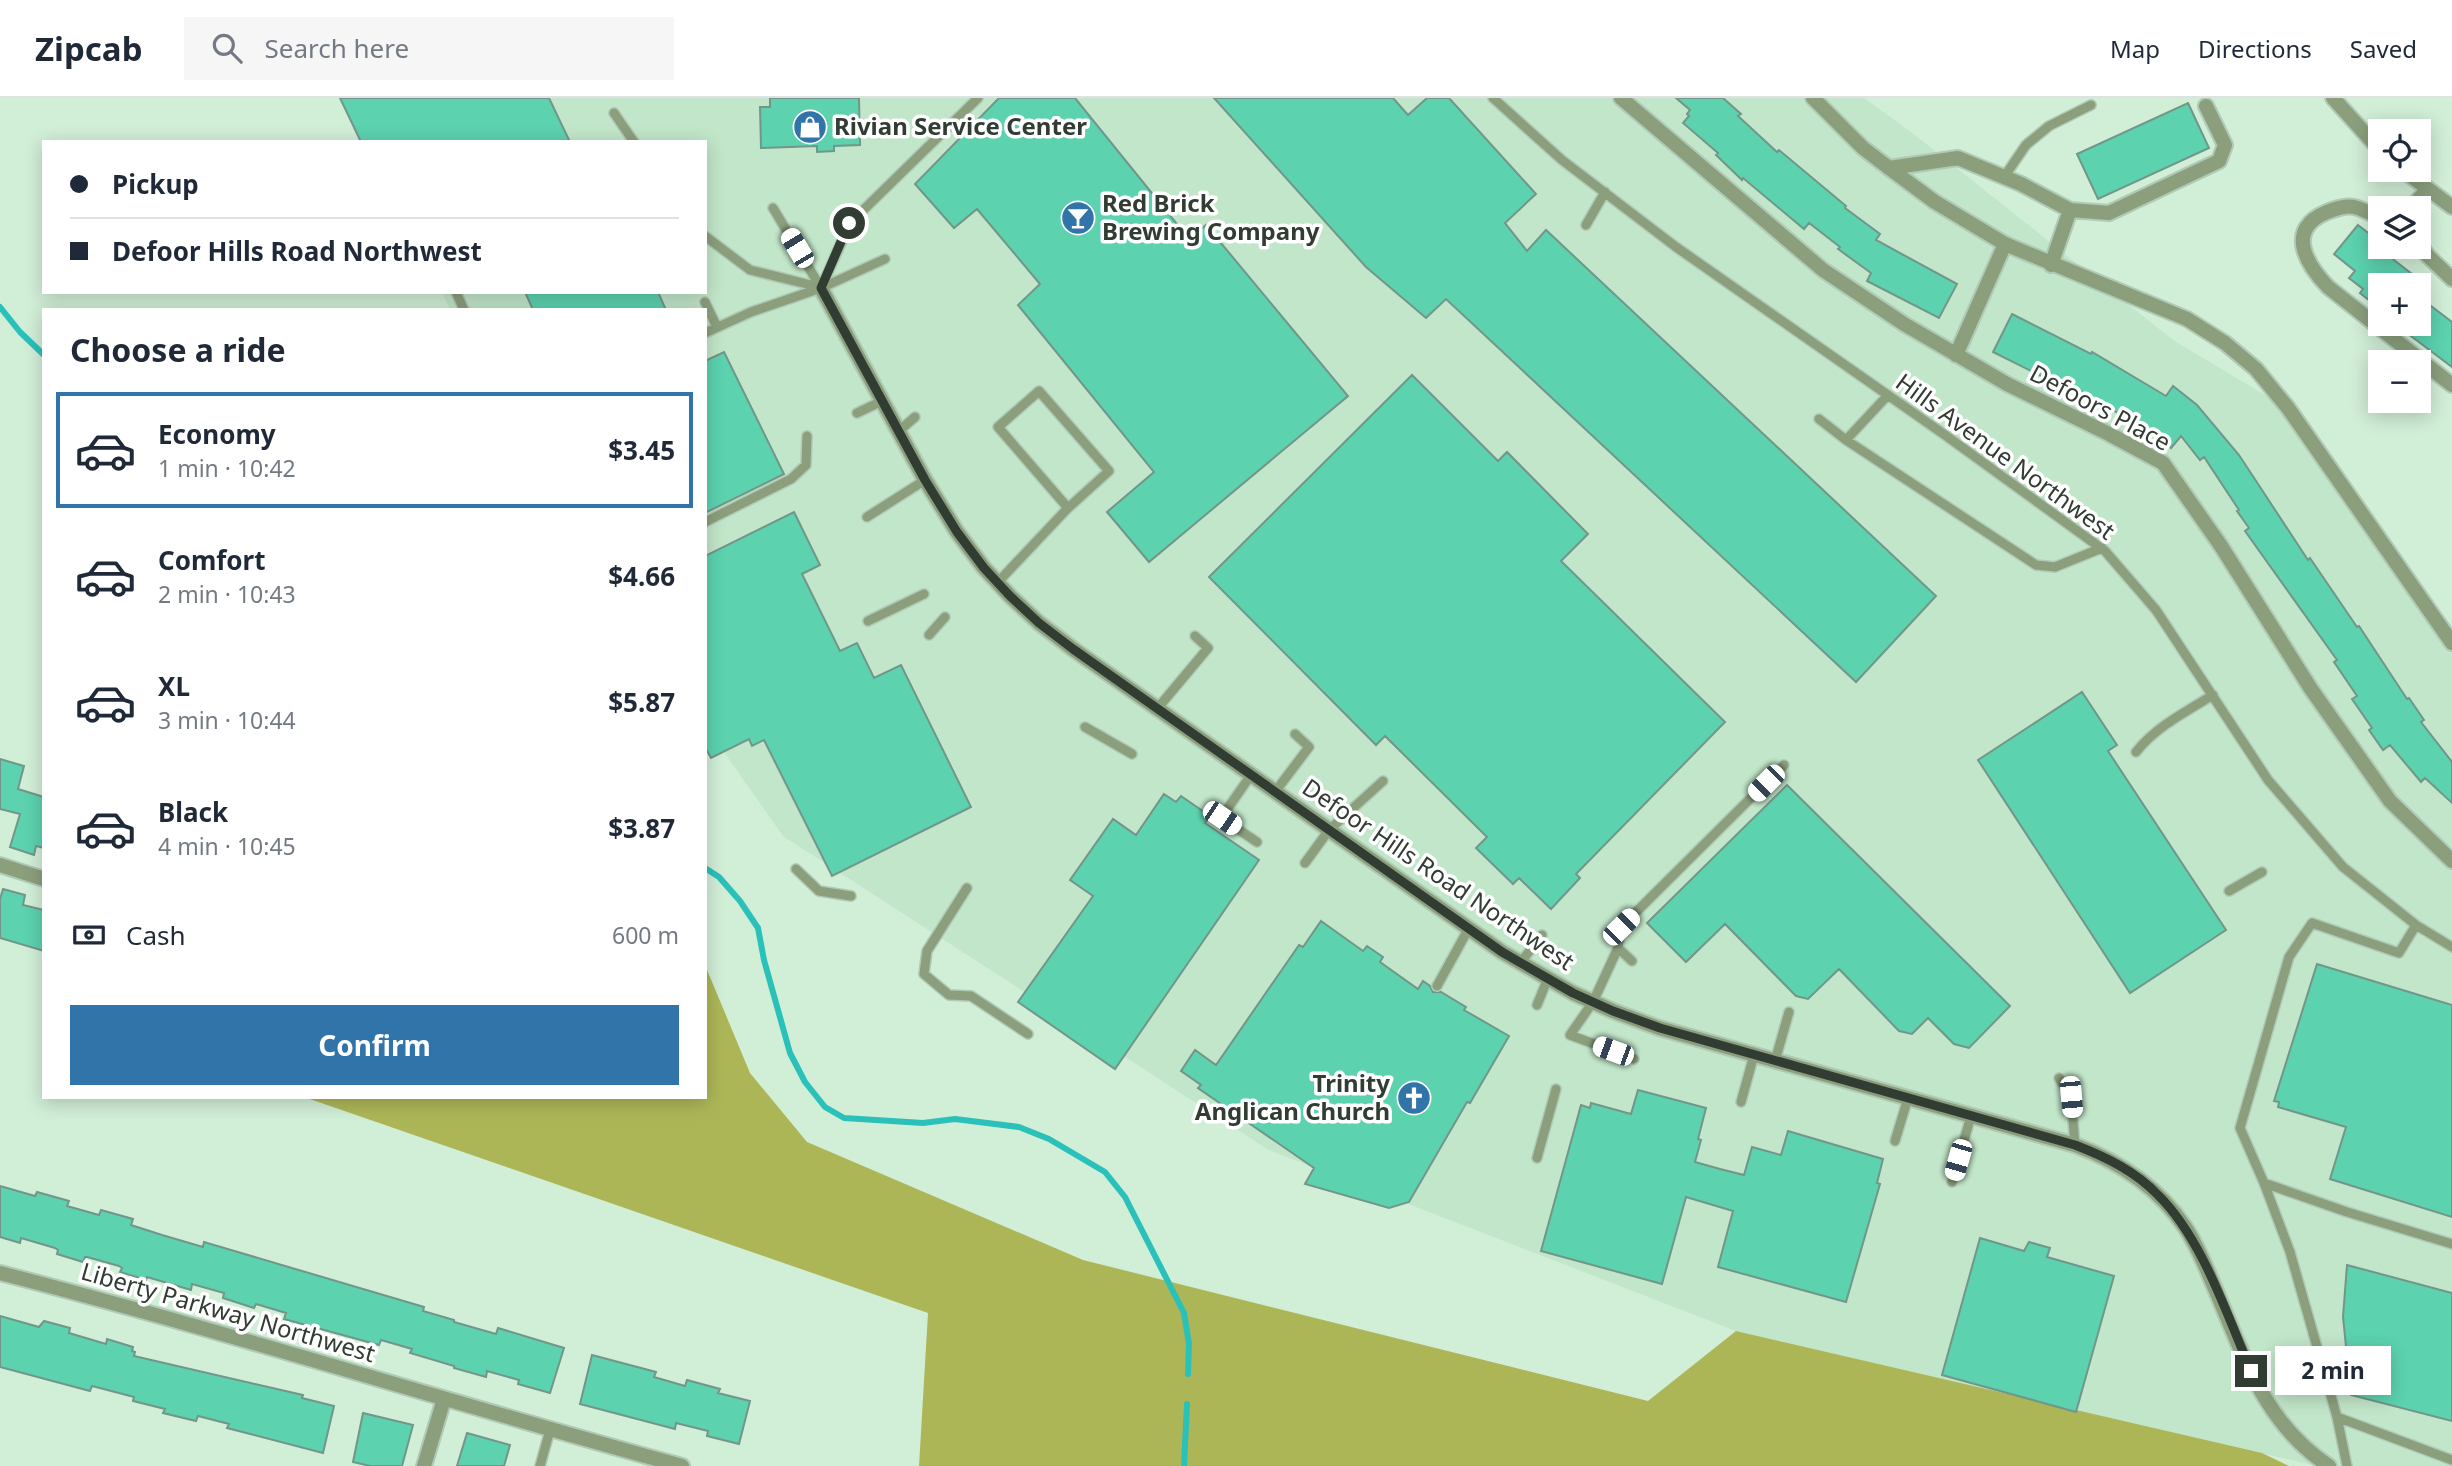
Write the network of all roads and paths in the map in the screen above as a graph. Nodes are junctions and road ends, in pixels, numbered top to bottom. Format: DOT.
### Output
graph roads {
  1 [pos="978,98"];
  2 [pos="1493,98"];
  3 [pos="1621,98"];
  4 [pos="1813,98"];
  5 [pos="2333,98"];
  6 [pos="2091,105"];
  7 [pos="2206,106"];
  8 [pos="614,113"];
  9 [pos="2368,137"];
  10 [pos="633,140"];
  11 [pos="1889,168"];
  12 [pos="2004,177"];
  13 [pos="2417,182"];
  14 [pos="2427,190"];
  15 [pos="1605,192"];
  16 [pos="2422,196"];
  17 [pos="2452,207"];
  18 [pos="773,208"];
  19 [pos="2070,210"];
  20 [pos="2368,213"];
  21 [pos="1586,225"];
  22 [pos="707,238"];
  23 [pos="2006,244"];
  24 [pos="885,259"];
  25 [pos="2431,259"];
  26 [pos="2051,265"];
  27 [pos="2452,279"];
  28 [pos="821,288"];
  29 [pos="705,302"];
  30 [pos="718,327"];
  31 [pos="707,332"];
  32 [pos="1956,355"];
  33 [pos="2452,385"];
  34 [pos="1888,395"];
  35 [pos="882,401"];
  36 [pos="857,413"];
  37 [pos="915,417"];
  38 [pos="1819,419"];
  39 [pos="899,431"];
  40 [pos="807,436"];
  41 [pos="1846,440"];
  42 [pos="925,480"];
  43 [pos="1069,508"];
  44 [pos="867,517"];
  45 [pos="707,521"];
  46 [pos="2102,548"];
  47 [pos="998,583"];
  48 [pos="924,594"];
  49 [pos="945,618"];
  50 [pos="867,621"];
  51 [pos="929,635"];
  52 [pos="1195,636"];
  53 [pos="2452,643"];
  54 [pos="2213,695"];
  55 [pos="1157,709"];
  56 [pos="1085,727"];
  57 [pos="1295,734"];
  58 [pos="2136,752"];
  59 [pos="1132,754"];
  60 [pos="1784,765"];
  61 [pos="1251,775"];
  62 [pos="1383,782"];
  63 [pos="1275,792"];
  64 [pos="1329,830"];
  65 [pos="1257,842"];
  66 [pos="2452,861"];
  67 [pos="1305,863"];
  68 [pos="0,865"];
  69 [pos="796,869"];
  70 [pos="2262,872"];
  71 [pos="42,878"];
  72 [pos="967,887"];
  73 [pos="2229,891"];
  74 [pos="851,897"];
  75 [pos="2416,925"];
  76 [pos="1469,928"];
  77 [pos="1542,935"];
  78 [pos="2452,947"];
  79 [pos="1618,948"];
  80 [pos="1632,961"];
  81 [pos="1521,962"];
  82 [pos="1548,978"];
  83 [pos="1437,986"];
  84 [pos="1593,1002"];
  85 [pos="1537,1005"];
  86 [pos="1789,1012"];
  87 [pos="1028,1034"];
  88 [pos="1754,1055"];
  89 [pos="1634,1059"];
  90 [pos="1775,1060"];
  91 [pos="2059,1078"];
  92 [pos="1556,1088"];
  93 [pos="1908,1098"];
  94 [pos="1741,1102"];
  95 [pos="1971,1116"];
  96 [pos="1895,1141"];
  97 [pos="2075,1145"];
  98 [pos="1537,1158"];
  99 [pos="1952,1182"];
  100 [pos="2264,1183"];
  101 [pos="2452,1244"];
  102 [pos="0,1273"];
  103 [pos="444,1399"];
  104 [pos="2337,1417"];
  105 [pos="550,1430"];
  106 [pos="2452,1460"];
  107 [pos="424,1466"];
  108 [pos="540,1466"];
  109 [pos="682,1466"];
  110 [pos="2329,1466"];
  111 [pos="2347,1466"];
  1 -- 28 [label="lane"];
  2 -- 15 [label="lane, Hills Avenue Northwest"];
  3 -- 32 [label="street, Defoors Place"];
  4 -- 11 [label="street"];
  5 -- 9 [label="street"];
  6 -- 12 [label="lane"];
  7 -- 19 [label="street"];
  8 -- 10 [label="lane"];
  11 -- 12 [label="street"];
  11 -- 23 [label="street"];
  12 -- 19 [label="street"];
  13 -- 14 [label="street"];
  14 -- 16 [label="street"];
  14 -- 17 [label="street"];
  15 -- 21 [label="lane"];
  15 -- 34 [label="lane, Hills Avenue Northwest"];
  18 -- 28 [label="lane"];
  19 -- 26 [label="street"];
  20 -- 33 [label="street"];
  22 -- 28 [label="lane"];
  23 -- 26 [label="street"];
  23 -- 32 [label="street"];
  24 -- 28 [label="lane"];
  25 -- 27 [label="street"];
  26 -- 53 [label="street"];
  28 -- 30 [label="lane"];
  28 -- 35 [label="street, Defoor Hills Road Northwest"];
  29 -- 30 [label="lane"];
  30 -- 31 [label="lane"];
  32 -- 66 [label="street, Defoors Place"];
  34 -- 41 [label="lane"];
  34 -- 46 [label="lane, Hills Avenue Northwest"];
  35 -- 36 [label="lane"];
  35 -- 39 [label="street, Defoor Hills Road Northwest"];
  37 -- 39 [label="lane"];
  38 -- 41 [label="lane"];
  39 -- 42 [label="street, Defoor Hills Road Northwest"];
  40 -- 45 [label="lane"];
  41 -- 46 [label="lane"];
  42 -- 44 [label="lane"];
  42 -- 47 [label="street, Defoor Hills Road Northwest"];
  43 -- 43 [label="lane"];
  43 -- 47 [label="lane"];
  46 -- 54 [label="lane, Hills Avenue Northwest"];
  47 -- 55 [label="street, Defoor Hills Road Northwest"];
  48 -- 50 [label="lane"];
  49 -- 51 [label="lane"];
  52 -- 55 [label="lane"];
  54 -- 58 [label="lane"];
  54 -- 75 [label="lane, Hills Avenue Northwest"];
  55 -- 61 [label="street, Defoor Hills Road Northwest"];
  56 -- 59 [label="lane"];
  57 -- 63 [label="lane"];
  60 -- 79 [label="lane"];
  61 -- 63 [label="street, Defoor Hills Road Northwest"];
  61 -- 65 [label="lane"];
  62 -- 64 [label="lane"];
  63 -- 64 [label="street, Defoor Hills Road Northwest"];
  64 -- 67 [label="lane"];
  64 -- 76 [label="street, Defoor Hills Road Northwest"];
  68 -- 71 [label="street"];
  69 -- 74 [label="lane"];
  70 -- 73 [label="lane"];
  72 -- 87 [label="lane"];
  75 -- 78 [label="lane, Hills Avenue Northwest"];
  75 -- 100 [label="lane"];
  76 -- 81 [label="street, Defoor Hills Road Northwest"];
  76 -- 83 [label="lane"];
  77 -- 81 [label="lane"];
  79 -- 80 [label="lane"];
  79 -- 84 [label="lane"];
  81 -- 82 [label="street, Defoor Hills Road Northwest"];
  82 -- 84 [label="street, Defoor Hills Road Northwest"];
  82 -- 85 [label="lane"];
  84 -- 88 [label="street, Defoor Hills Road Northwest"];
  84 -- 89 [label="lane"];
  86 -- 90 [label="lane"];
  88 -- 90 [label="street, Defoor Hills Road Northwest"];
  88 -- 94 [label="lane"];
  90 -- 93 [label="street, Defoor Hills Road Northwest"];
  91 -- 97 [label="lane"];
  92 -- 98 [label="lane"];
  93 -- 95 [label="street, Defoor Hills Road Northwest"];
  93 -- 96 [label="lane"];
  95 -- 97 [label="street, Defoor Hills Road Northwest"];
  95 -- 99 [label="lane"];
  97 -- 110 [label="street, Defoor Hills Road Northwest"];
  100 -- 101 [label="lane"];
  100 -- 104 [label="lane"];
  102 -- 103 [label="street, Liberty Parkway Northwest"];
  103 -- 105 [label="street, Liberty Parkway Northwest"];
  103 -- 107 [label="street"];
  104 -- 106 [label="lane"];
  104 -- 111 [label="lane"];
  105 -- 108 [label="lane"];
  105 -- 109 [label="street, Liberty Parkway Northwest"];
}
